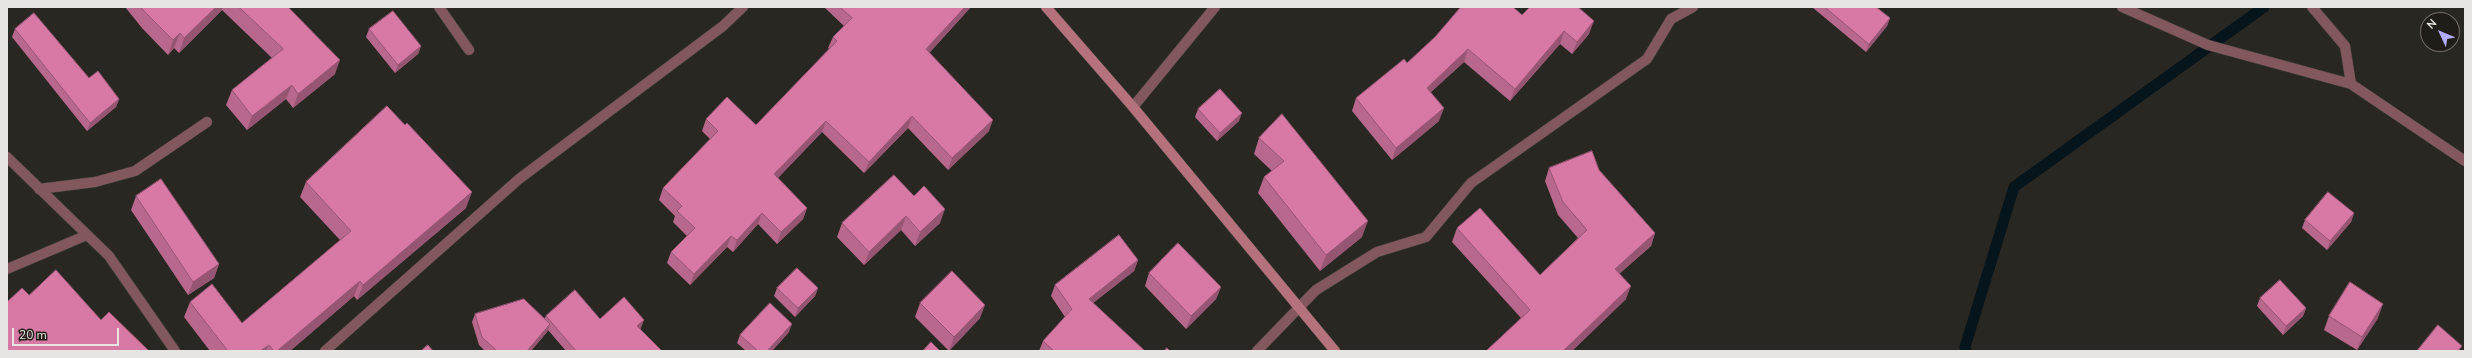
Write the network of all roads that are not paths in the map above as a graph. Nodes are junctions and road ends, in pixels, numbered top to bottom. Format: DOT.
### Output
graph roads {
  1 [pos="439,7"];
  2 [pos="743,7"];
  3 [pos="1046,7"];
  4 [pos="1215,7"];
  5 [pos="1693,7"];
  6 [pos="2122,7"];
  7 [pos="2312,7"];
  8 [pos="469,50"];
  9 [pos="2351,84"];
  10 [pos="1133,107"];
  11 [pos="206,122"];
  12 [pos="7,157"];
  13 [pos="2465,161"];
  14 [pos="39,188"];
  15 [pos="87,236"];
  16 [pos="7,269"];
  17 [pos="1300,307"];
  18 [pos="174,351"];
  19 [pos="325,351"];
  20 [pos="1257,351"];
  21 [pos="1335,351"];
  1 -- 8 [label="street"];
  2 -- 19 [label="street"];
  3 -- 10 [label="street"];
  4 -- 10 [label="street"];
  5 -- 17 [label="street"];
  6 -- 9 [label="street"];
  7 -- 9 [label="street"];
  9 -- 13 [label="street"];
  10 -- 17 [label="street"];
  11 -- 14 [label="street"];
  12 -- 14 [label="street"];
  14 -- 15 [label="street"];
  15 -- 16 [label="street"];
  15 -- 18 [label="street"];
  17 -- 20 [label="street"];
  17 -- 21 [label="street"];
}
